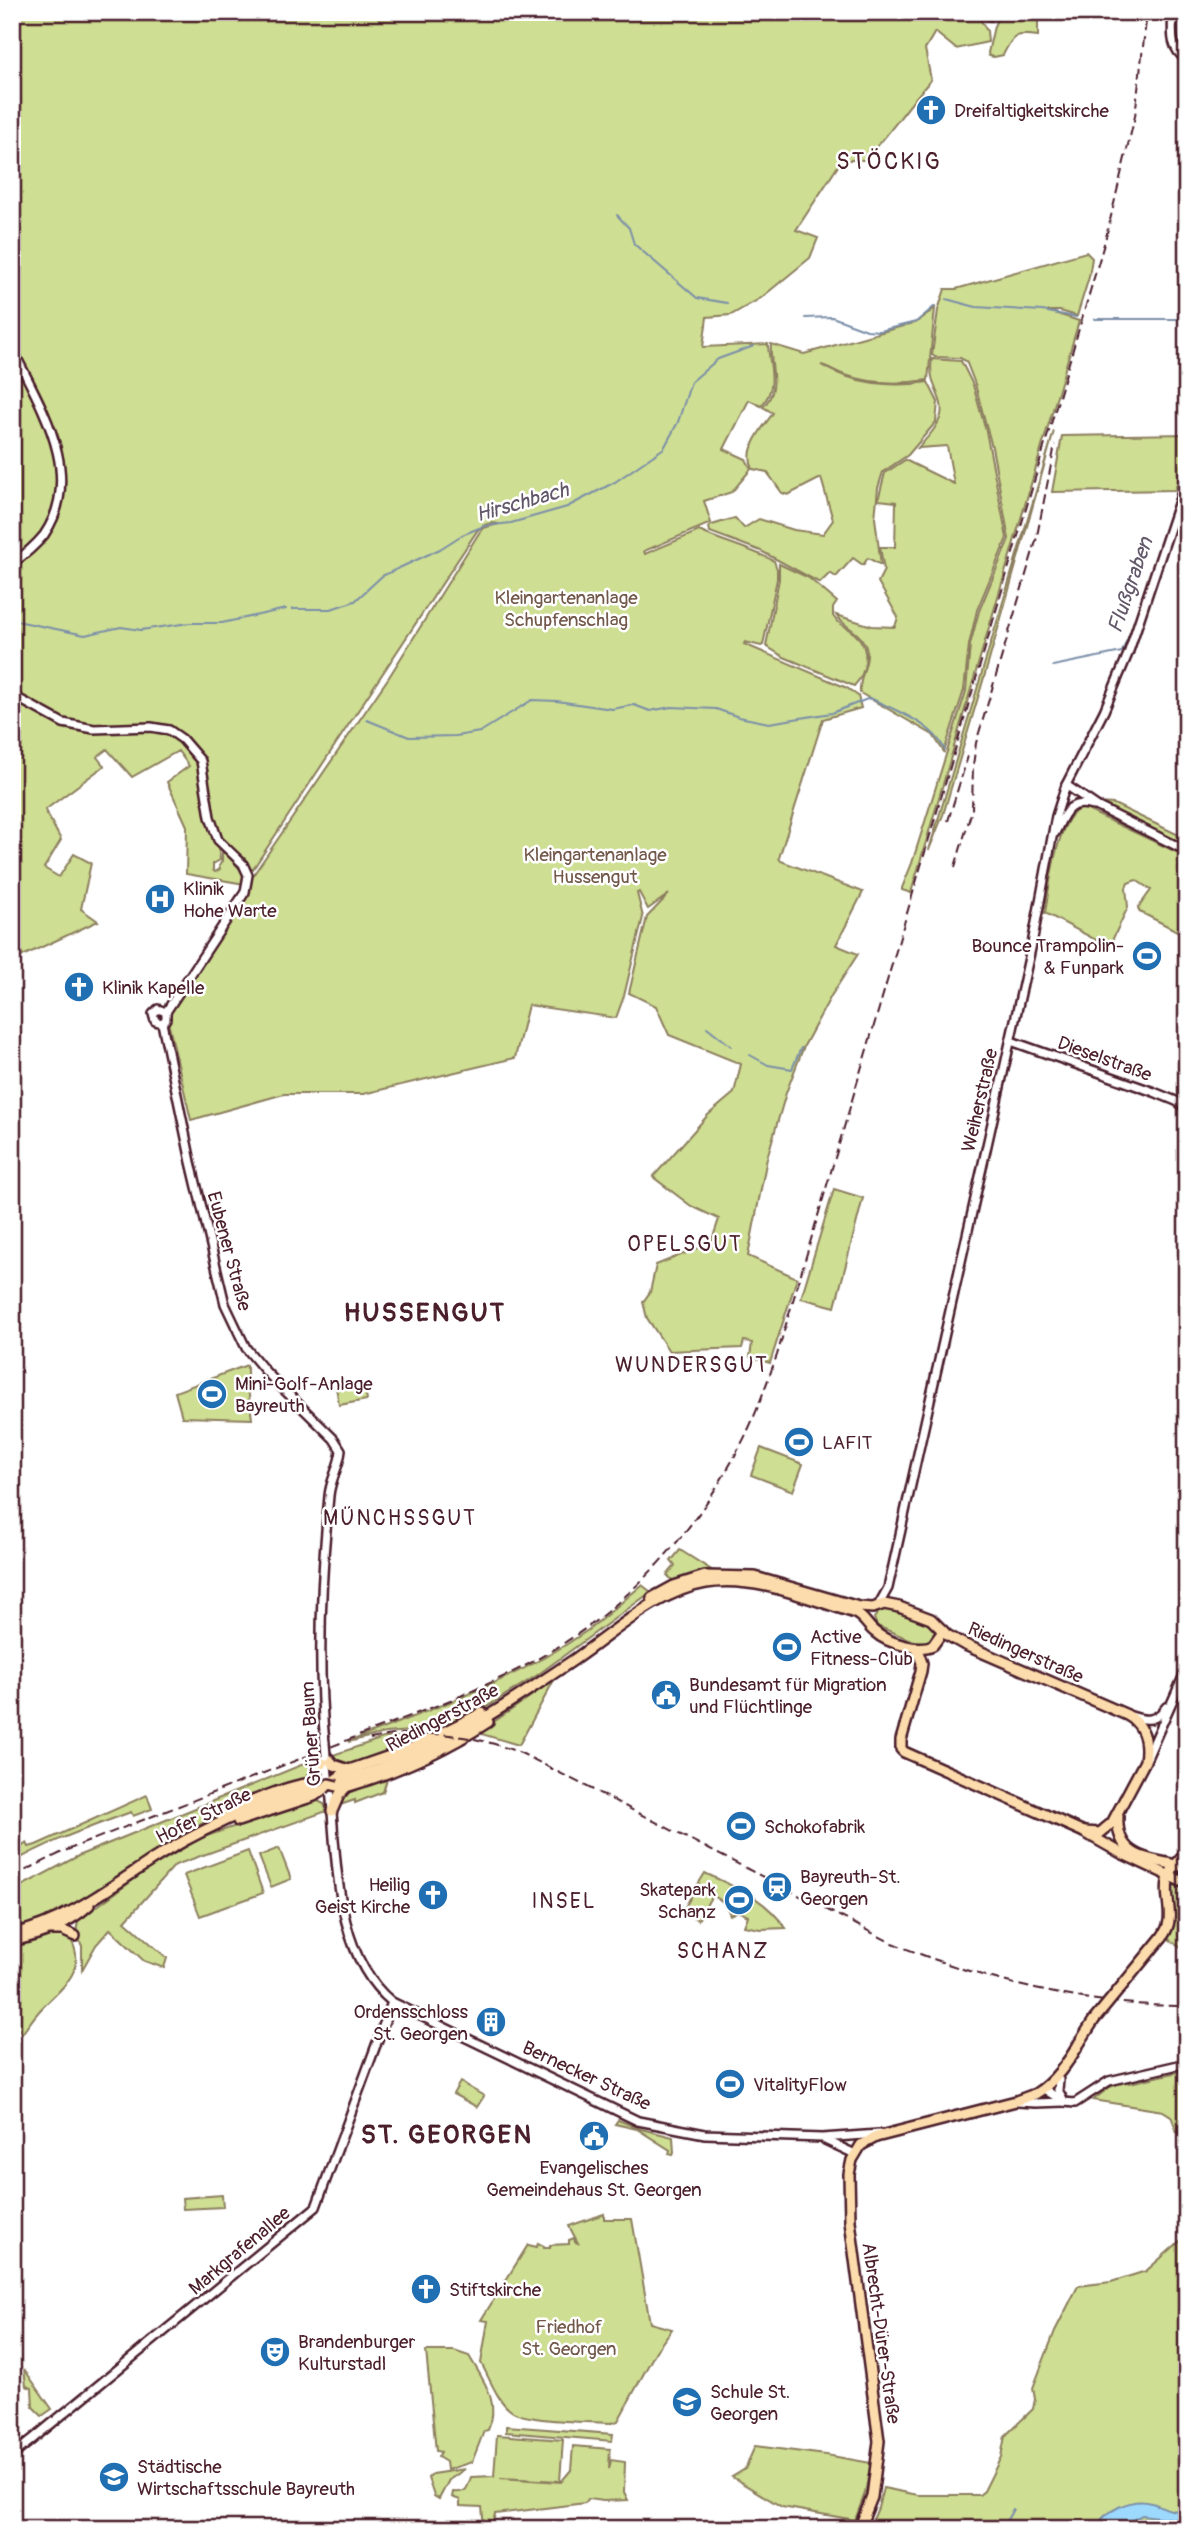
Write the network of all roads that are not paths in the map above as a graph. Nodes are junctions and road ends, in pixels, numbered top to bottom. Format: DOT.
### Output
graph roads {
  1 [pos="1173,12"];
  2 [pos="1187,60"];
  3 [pos="12,348"];
  4 [pos="1187,477"];
  5 [pos="12,564"];
  6 [pos="12,695"];
  7 [pos="1066,785"];
  8 [pos="1098,807"];
  9 [pos="1049,846"];
  10 [pos="1184,849"];
  11 [pos="166,1012"];
  12 [pos="162,1023"];
  13 [pos="1011,1041"];
  14 [pos="1187,1108"];
  15 [pos="341,1450"];
  16 [pos="888,1588"];
  17 [pos="814,1593"];
  18 [pos="798,1596"];
  19 [pos="876,1606"];
  20 [pos="859,1607"];
  21 [pos="899,1607"];
  22 [pos="868,1623"];
  23 [pos="940,1628"];
  24 [pos="917,1649"];
  25 [pos="562,1667"];
  26 [pos="1187,1668"];
  27 [pos="1174,1695"];
  28 [pos="513,1700"];
  29 [pos="1127,1715"];
  30 [pos="326,1756"];
  31 [pos="1144,1761"];
  32 [pos="349,1770"];
  33 [pos="329,1784"];
  34 [pos="314,1796"];
  35 [pos="332,1811"];
  36 [pos="1118,1814"];
  37 [pos="1084,1832"];
  38 [pos="196,1834"];
  39 [pos="1187,1852"];
  40 [pos="1176,1865"];
  41 [pos="1187,1868"];
  42 [pos="1169,1876"];
  43 [pos="1187,1884"];
  44 [pos="99,1896"];
  45 [pos="82,1911"];
  46 [pos="50,1930"];
  47 [pos="12,1934"];
  48 [pos="12,1941"];
  49 [pos="392,2002"];
  50 [pos="1187,2063"];
  51 [pos="1059,2080"];
  52 [pos="1044,2089"];
  53 [pos="1064,2102"];
  54 [pos="1012,2103"];
  55 [pos="885,2133"];
  56 [pos="837,2137"];
  57 [pos="822,2138"];
  58 [pos="855,2154"];
  59 [pos="12,2456"];
  60 [pos="859,2529"];
  1 -- 2 [label="street"];
  3 -- 5 [label="street"];
  4 -- 7 [label="street, Weiherstraße"];
  6 -- 11 [label="street"];
  7 -- 8 [label="street"];
  7 -- 9 [label="street, Weiherstraße"];
  8 -- 9 [label="street"];
  8 -- 10 [label="street"];
  9 -- 13 [label="street, Weiherstraße"];
  11 -- 12 [label="street"];
  11 -- 12 [label="street"];
  12 -- 15 [label="street, Eubener Straße"];
  13 -- 14 [label="street, Dieselstraße"];
  13 -- 16 [label="street, Weiherstraße"];
  15 -- 30 [label="street, Grüner Baum, bridge"];
  16 -- 19 [label="street, Weiherstraße"];
  16 -- 20 [label="street"];
  16 -- 21 [label="street"];
  17 -- 18 [label="main road"];
  17 -- 20 [label="main road, Riedingerstraße"];
  17 -- 25 [label="main road, Riedingerstraße"];
  18 -- 22 [label="main road, Riedingerstraße"];
  18 -- 25 [label="main road, Riedingerstraße"];
  19 -- 20 [label="main road, Riedingerstraße"];
  19 -- 21 [label="main road, Riedingerstraße"];
  19 -- 22 [label="main road"];
  21 -- 23 [label="main road, Riedingerstraße"];
  22 -- 24 [label="main road, Riedingerstraße"];
  23 -- 24 [label="main road"];
  23 -- 29 [label="main road, Riedingerstraße"];
  24 -- 37 [label="main road"];
  25 -- 28 [label="main road, Riedingerstraße"];
  26 -- 27 [label="street"];
  27 -- 29 [label="street"];
  27 -- 31 [label="street"];
  28 -- 32 [label="main road"];
  28 -- 33 [label="main road, Riedingerstraße"];
  28 -- 33 [label="main road"];
  29 -- 31 [label="main road"];
  30 -- 32 [label="main road"];
  30 -- 33 [label="main road"];
  30 -- 33 [label="street, Grüner Baum"];
  31 -- 36 [label="main road"];
  32 -- 33 [label="main road"];
  33 -- 34 [label="main road"];
  33 -- 35 [label="street, Grüner Baum"];
  33 -- 35 [label="main road"];
  33 -- 38 [label="main road, Hofer Straße"];
  33 -- 38 [label="main road"];
  34 -- 35 [label="main road"];
  34 -- 38 [label="main road"];
  35 -- 49 [label="street, Grüner Baum"];
  36 -- 37 [label="main road"];
  36 -- 40 [label="main road"];
  37 -- 42 [label="main road"];
  38 -- 44 [label="main road, Hofer Straße"];
  39 -- 40 [label="main road"];
  40 -- 41 [label="main road"];
  40 -- 42 [label="main road"];
  42 -- 43 [label="main road"];
  42 -- 52 [label="main road, bridge"];
  44 -- 45 [label="main road, Hofer Straße"];
  44 -- 47 [label="main road, Hofer Straße"];
  45 -- 46 [label="main road, Hofer Straße"];
  45 -- 46 [label="main road"];
  46 -- 48 [label="main road, Hofer Straße"];
  49 -- 57 [label="street, Bernecker Straße"];
  49 -- 59 [label="street, Markgrafenallee"];
  50 -- 53 [label="street"];
  51 -- 53 [label="street"];
  52 -- 53 [label="street"];
  52 -- 54 [label="main road"];
  53 -- 54 [label="street"];
  54 -- 55 [label="main road"];
  55 -- 56 [label="street, Bernecker Straße"];
  55 -- 58 [label="main road"];
  56 -- 57 [label="street, Bernecker Straße"];
  56 -- 58 [label="street"];
  57 -- 58 [label="street, Bernecker Straße"];
  58 -- 60 [label="main road, Albrecht-Dürer-Straße"];
}
